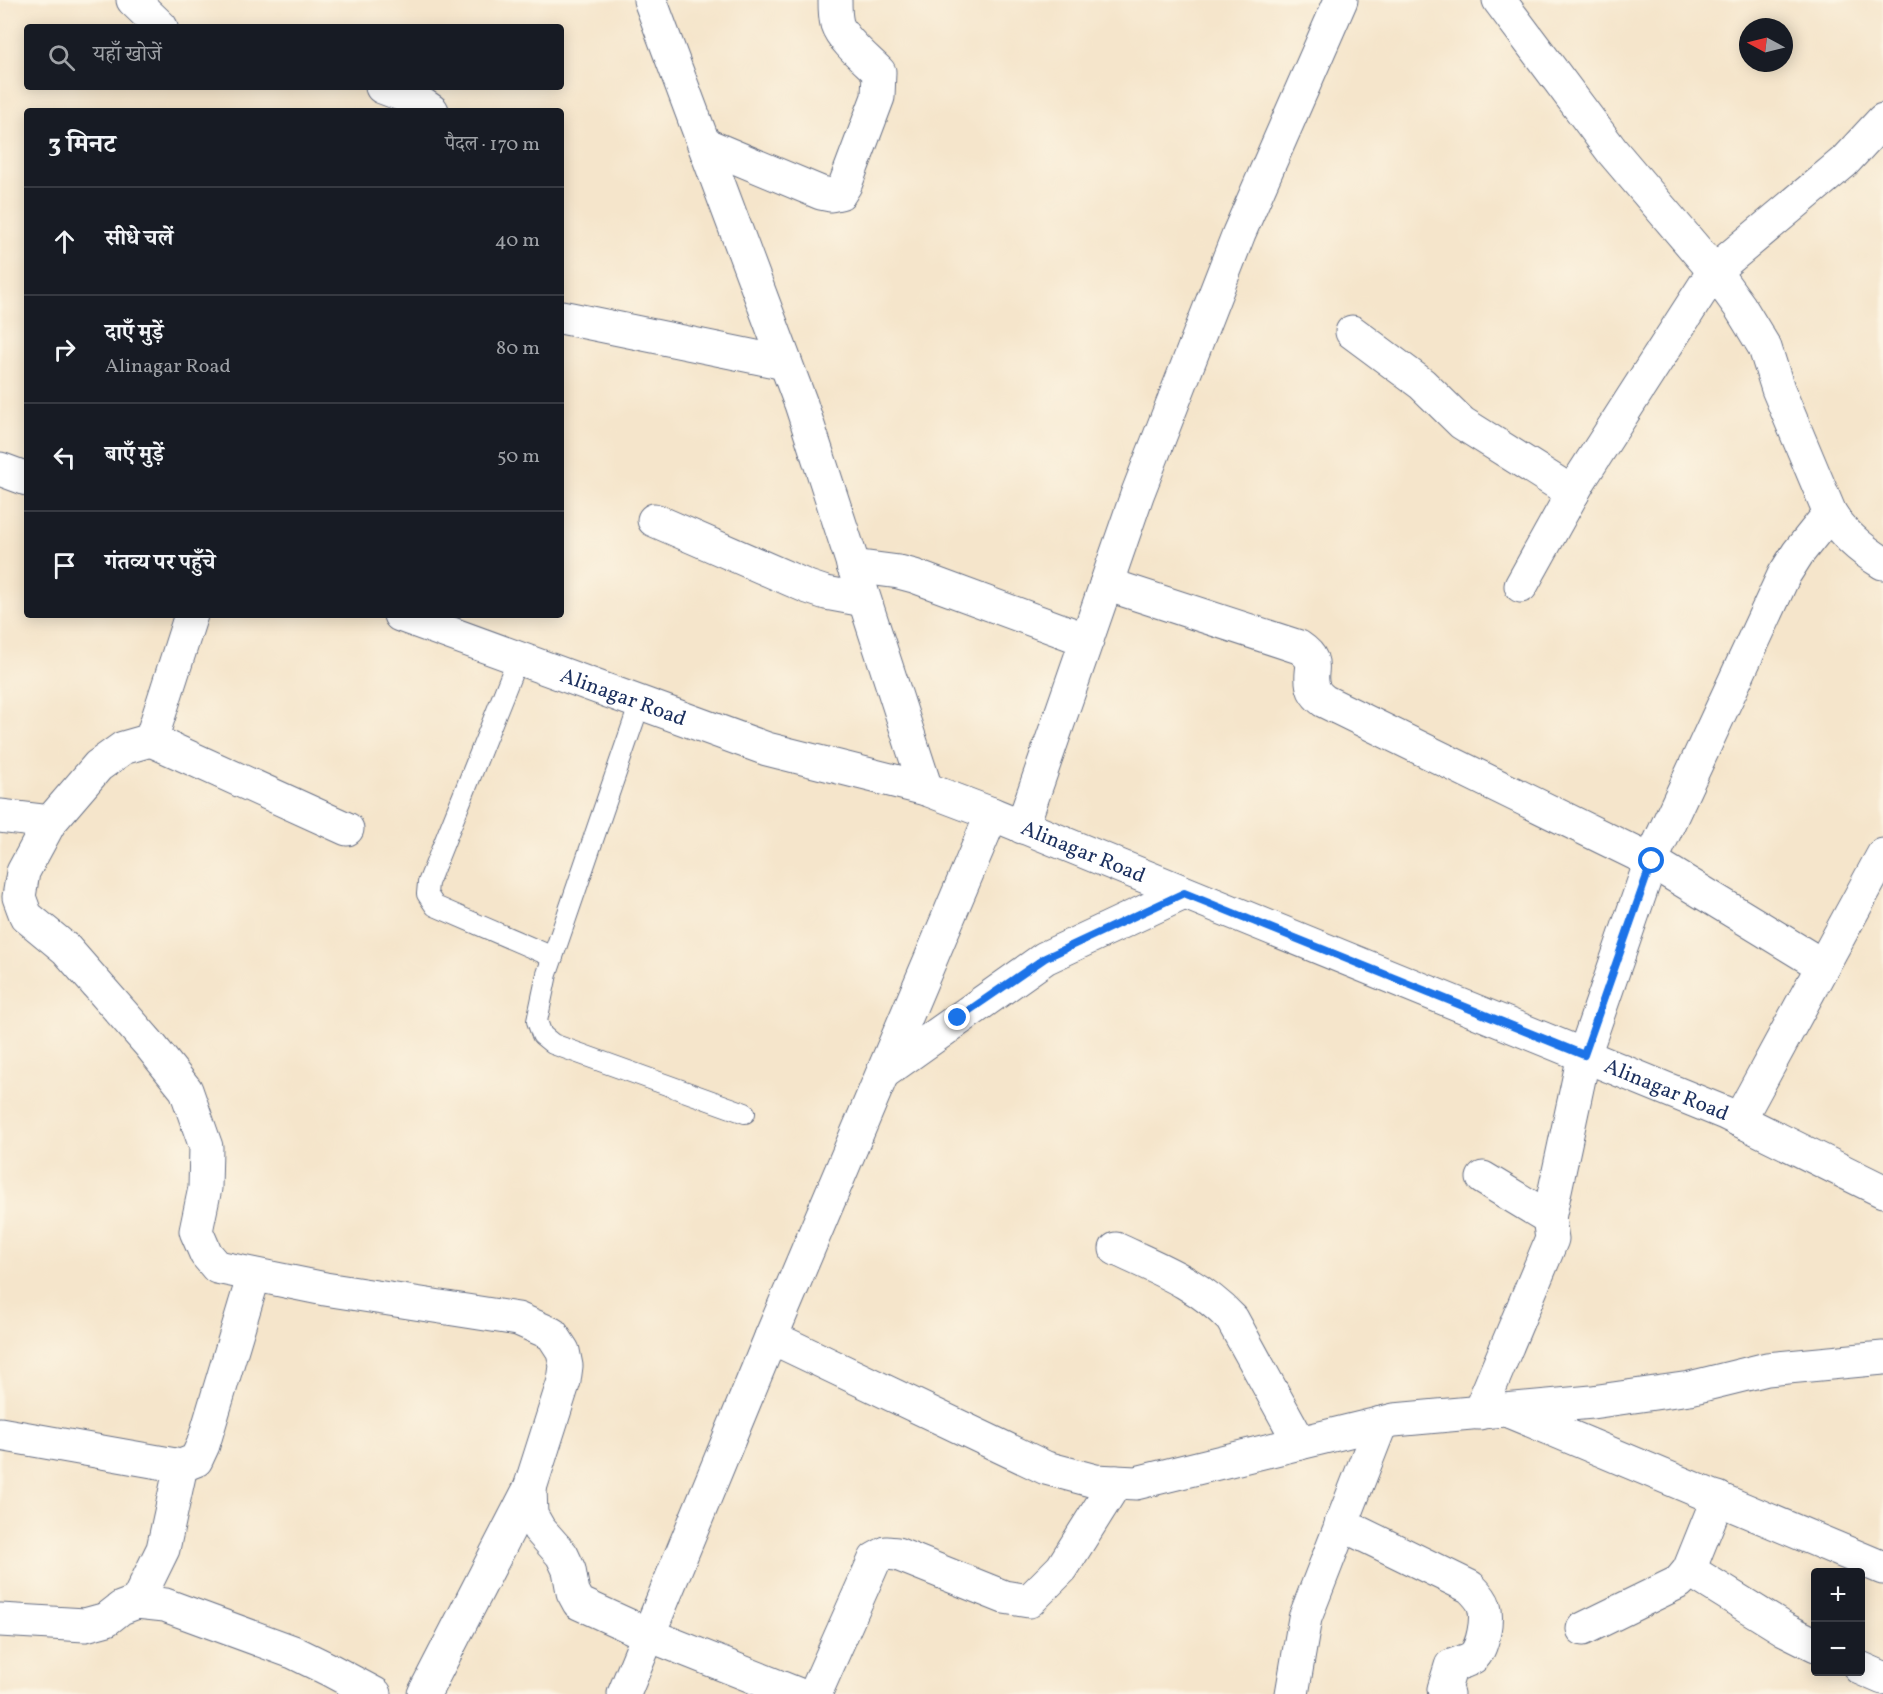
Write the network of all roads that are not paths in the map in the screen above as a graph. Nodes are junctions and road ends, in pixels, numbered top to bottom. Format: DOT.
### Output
graph roads {
  1 [pos="133,0"];
  2 [pos="650,0"];
  3 [pos="835,0"];
  4 [pos="1341,0"];
  5 [pos="1499,0"];
  6 [pos="158,24"];
  7 [pos="390,90"];
  8 [pos="428,108"];
  9 [pos="1883,120"];
  10 [pos="704,144"];
  11 [pos="1714,271"];
  12 [pos="564,318"];
  13 [pos="1352,332"];
  14 [pos="785,363"];
  15 [pos="0,469"];
  16 [pos="24,478"];
  17 [pos="1573,493"];
  18 [pos="1830,513"];
  19 [pos="654,520"];
  20 [pos="1883,562"];
  21 [pos="853,567"];
  22 [pos="1106,584"];
  23 [pos="1521,586"];
  24 [pos="864,600"];
  25 [pos="190,618"];
  26 [pos="408,618"];
  27 [pos="1087,640"];
  28 [pos="518,658"];
  29 [pos="640,703"];
  30 [pos="151,740"];
  31 [pos="926,789"];
  32 [pos="992,814"];
  33 [pos="0,816"];
  34 [pos="50,822"];
  35 [pos="1022,827"];
  36 [pos="347,829"];
  37 [pos="1883,855"];
  38 [pos="1652,861"];
  39 [pos="1184,893"];
  40 [pos="553,957"];
  41 [pos="1823,966"];
  42 [pos="1584,1055"];
  43 [pos="884,1073"];
  44 [pos="745,1113"];
  45 [pos="1739,1120"];
  46 [pos="1483,1178"];
  47 [pos="1883,1191"];
  48 [pos="1549,1218"];
  49 [pos="1116,1249"];
  50 [pos="254,1275"];
  51 [pos="771,1337"];
  52 [pos="1883,1358"];
  53 [pos="1493,1411"];
  54 [pos="1381,1423"];
  55 [pos="0,1434"];
  56 [pos="1300,1443"];
  57 [pos="181,1466"];
  58 [pos="1116,1482"];
  59 [pos="530,1488"];
  60 [pos="1718,1498"];
  61 [pos="1341,1524"];
  62 [pos="1883,1568"];
  63 [pos="1689,1570"];
  64 [pos="137,1602"];
  65 [pos="0,1620"];
  66 [pos="1583,1629"];
  67 [pos="649,1635"];
  68 [pos="1811,1643"];
  69 [pos="1865,1670"];
  70 [pos="1883,1678"];
  71 [pos="375,1694"];
  72 [pos="424,1694"];
  73 [pos="624,1694"];
  74 [pos="797,1694"];
  75 [pos="815,1694"];
  76 [pos="1292,1694"];
  77 [pos="1447,1694"];
  1 -- 6 [label="street"];
  2 -- 10 [label="street"];
  3 -- 10 [label="street"];
  4 -- 22 [label="street"];
  5 -- 11 [label="street"];
  7 -- 8 [label="street"];
  9 -- 11 [label="street"];
  10 -- 14 [label="street"];
  11 -- 17 [label="street"];
  11 -- 18 [label="street"];
  12 -- 14 [label="street"];
  13 -- 17 [label="street"];
  14 -- 21 [label="street"];
  15 -- 16 [label="street"];
  17 -- 23 [label="street"];
  18 -- 20 [label="street"];
  18 -- 38 [label="street"];
  19 -- 24 [label="street"];
  21 -- 24 [label="street"];
  21 -- 27 [label="street"];
  22 -- 27 [label="street"];
  22 -- 38 [label="street"];
  24 -- 31 [label="street"];
  25 -- 30 [label="street"];
  26 -- 28 [label="street, Alinagar Road"];
  27 -- 35 [label="street"];
  28 -- 29 [label="street, Alinagar Road"];
  28 -- 40 [label="lane"];
  29 -- 31 [label="street, Alinagar Road"];
  29 -- 40 [label="lane"];
  30 -- 34 [label="street"];
  30 -- 36 [label="street"];
  31 -- 32 [label="street, Alinagar Road"];
  32 -- 35 [label="street, Alinagar Road"];
  32 -- 43 [label="street"];
  33 -- 34 [label="street"];
  34 -- 50 [label="street"];
  35 -- 39 [label="street, Alinagar Road"];
  37 -- 41 [label="street"];
  38 -- 41 [label="street"];
  38 -- 42 [label="street"];
  39 -- 42 [label="street, Alinagar Road"];
  39 -- 43 [label="street"];
  40 -- 44 [label="lane"];
  41 -- 45 [label="street"];
  42 -- 45 [label="street, Alinagar Road"];
  42 -- 48 [label="street"];
  43 -- 51 [label="street"];
  45 -- 47 [label="street, Alinagar Road"];
  46 -- 48 [label="street"];
  48 -- 53 [label="street"];
  49 -- 56 [label="street"];
  50 -- 57 [label="street"];
  50 -- 59 [label="street"];
  51 -- 58 [label="street"];
  51 -- 67 [label="street"];
  52 -- 53 [label="street"];
  53 -- 54 [label="street"];
  53 -- 60 [label="street"];
  54 -- 56 [label="street"];
  54 -- 61 [label="street"];
  55 -- 57 [label="street"];
  56 -- 58 [label="street"];
  57 -- 64 [label="street"];
  58 -- 75 [label="street"];
  59 -- 67 [label="street"];
  59 -- 72 [label="street"];
  60 -- 62 [label="street"];
  60 -- 63 [label="street"];
  61 -- 76 [label="street"];
  61 -- 77 [label="street"];
  63 -- 66 [label="street"];
  63 -- 68 [label="street"];
  64 -- 65 [label="street"];
  64 -- 71 [label="street"];
  67 -- 73 [label="street"];
  67 -- 74 [label="street"];
  69 -- 70 [label="street"];
}
